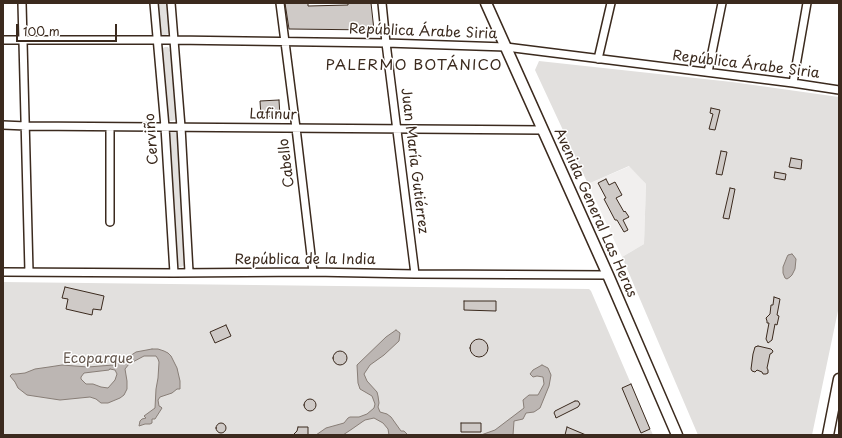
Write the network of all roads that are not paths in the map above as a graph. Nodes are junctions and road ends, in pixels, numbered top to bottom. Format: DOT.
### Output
graph roads {
  1 [pos="22,3"];
  2 [pos="154,3"];
  3 [pos="170,3"];
  4 [pos="280,3"];
  5 [pos="382,3"];
  6 [pos="486,3"];
  7 [pos="611,3"];
  8 [pos="722,3"];
  9 [pos="807,3"];
  10 [pos="3,40"];
  11 [pos="24,40"];
  12 [pos="173,40"];
  13 [pos="157,41"];
  14 [pos="285,42"];
  15 [pos="386,43"];
  16 [pos="506,47"];
  17 [pos="598,59"];
  18 [pos="708,72"];
  19 [pos="793,83"];
  20 [pos="839,90"];
  21 [pos="3,126"];
  22 [pos="26,126"];
  23 [pos="110,127"];
  24 [pos="165,127"];
  25 [pos="181,127"];
  26 [pos="296,128"];
  27 [pos="397,129"];
  28 [pos="543,130"];
  29 [pos="110,222"];
  30 [pos="188,248"];
  31 [pos="173,249"];
  32 [pos="3,272"];
  33 [pos="29,272"];
  34 [pos="189,272"];
  35 [pos="313,272"];
  36 [pos="174,273"];
  37 [pos="415,274"];
  38 [pos="608,275"];
  39 [pos="839,379"];
  40 [pos="677,435"];
  41 [pos="828,435"];
  1 -- 11 [label="street"];
  2 -- 13 [label="street, Cerviño"];
  3 -- 12 [label="street, Cerviño"];
  4 -- 14 [label="street, Cabello"];
  5 -- 15 [label="street, Juan María Gutiérrez"];
  6 -- 16 [label="main road, Avenida General Las Heras"];
  7 -- 17 [label="street"];
  8 -- 18 [label="street"];
  9 -- 19 [label="street"];
  10 -- 11 [label="street, República Árabe Siria"];
  11 -- 13 [label="street, República Árabe Siria"];
  11 -- 22 [label="street"];
  12 -- 13 [label="street, República Árabe Siria"];
  12 -- 14 [label="street, República Árabe Siria"];
  12 -- 25 [label="street, Cerviño"];
  13 -- 24 [label="street, Cerviño"];
  14 -- 15 [label="street, República Árabe Siria"];
  14 -- 26 [label="street, Cabello"];
  15 -- 16 [label="street, República Árabe Siria"];
  15 -- 27 [label="street, Juan María Gutiérrez"];
  16 -- 17 [label="street, República Árabe Siria"];
  16 -- 28 [label="main road, Avenida General Las Heras"];
  17 -- 18 [label="street, República Árabe Siria"];
  18 -- 19 [label="street, República Árabe Siria"];
  19 -- 20 [label="street, República Árabe Siria"];
  21 -- 22 [label="street, Lafinur"];
  22 -- 23 [label="street, Lafinur"];
  22 -- 33 [label="street"];
  23 -- 24 [label="street, Lafinur"];
  23 -- 29 [label="street"];
  24 -- 25 [label="street, Lafinur"];
  24 -- 31 [label="street, Cerviño"];
  25 -- 26 [label="street, Lafinur"];
  25 -- 30 [label="street, Cerviño"];
  26 -- 27 [label="street, Lafinur"];
  26 -- 35 [label="street, Cabello"];
  27 -- 28 [label="street, Lafinur"];
  27 -- 37 [label="street, Juan María Gutiérrez"];
  28 -- 38 [label="main road, Avenida General Las Heras"];
  30 -- 31 [label="street"];
  30 -- 34 [label="street, Cerviño"];
  31 -- 36 [label="street, Cerviño"];
  32 -- 33 [label="street, República de la India"];
  33 -- 36 [label="street, República de la India"];
  34 -- 35 [label="street, República de la India"];
  34 -- 36 [label="street, República de la India"];
  35 -- 37 [label="street, República de la India"];
  37 -- 38 [label="street, República de la India"];
  38 -- 40 [label="main road, Avenida General Las Heras"];
  39 -- 41 [label="main road"];
}
